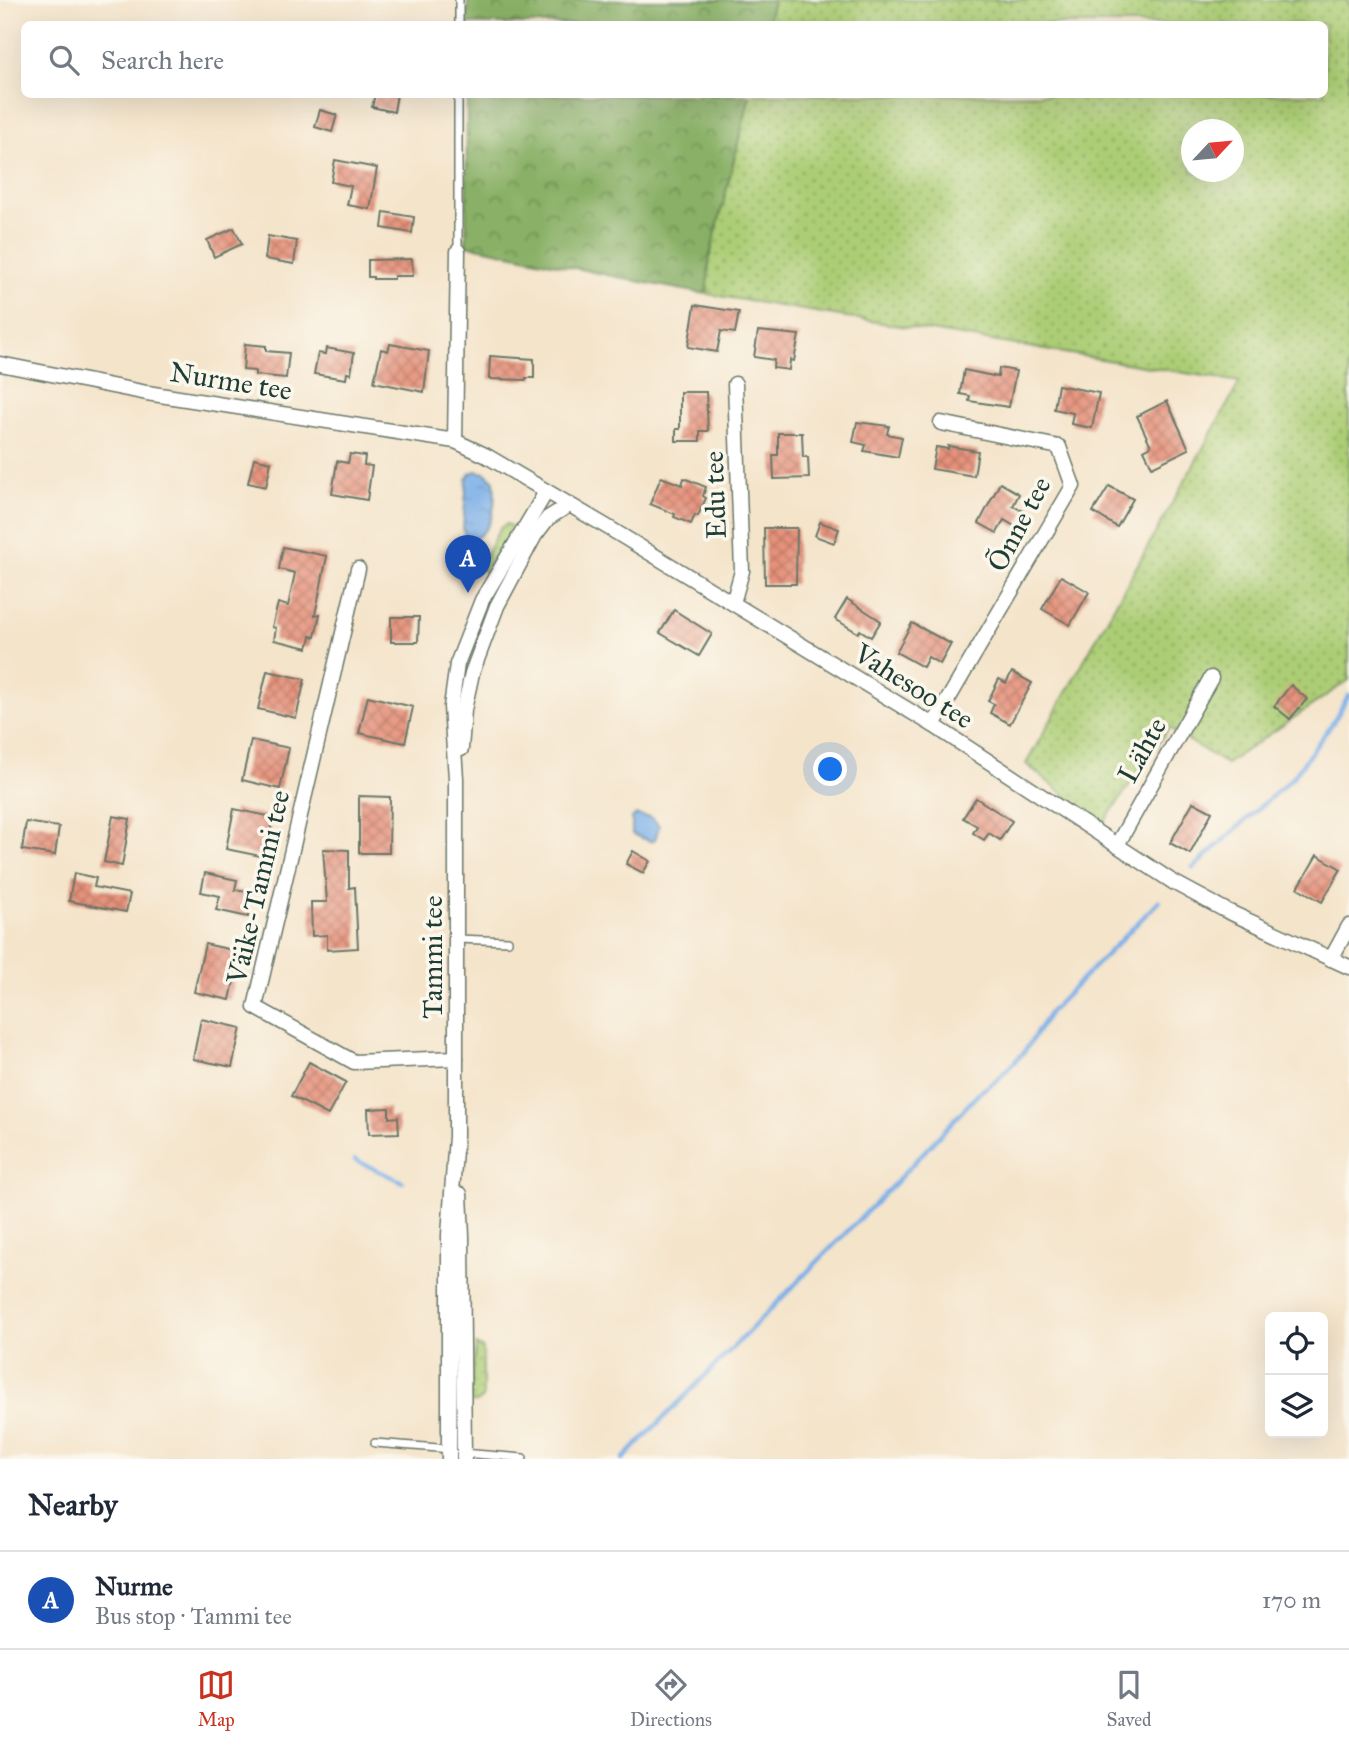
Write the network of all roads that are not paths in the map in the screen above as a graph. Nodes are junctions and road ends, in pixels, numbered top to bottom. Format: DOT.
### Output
graph roads {
  1 [pos="459,0"];
  2 [pos="459,21"];
  3 [pos="458,98"];
  4 [pos="458,251"];
  5 [pos="0,364"];
  6 [pos="735,384"];
  7 [pos="941,423"];
  8 [pos="455,441"];
  9 [pos="546,492"];
  10 [pos="569,505"];
  11 [pos="358,569"];
  12 [pos="733,603"];
  13 [pos="1211,678"];
  14 [pos="933,725"];
  15 [pos="456,778"];
  16 [pos="1117,845"];
  17 [pos="1349,926"];
  18 [pos="457,939"];
  19 [pos="508,941"];
  20 [pos="1331,959"];
  21 [pos="1349,967"];
  22 [pos="456,1058"];
  23 [pos="456,1136"];
  24 [pos="375,1443"];
  25 [pos="449,1454"];
  26 [pos="464,1456"];
  27 [pos="523,1458"];
  1 -- 2 [label="lane"];
  3 -- 4 [label="lane"];
  4 -- 8 [label="street"];
  5 -- 8 [label="street, Nurme tee"];
  6 -- 12 [label="street, Edu tee"];
  7 -- 14 [label="street, Õnne tee"];
  8 -- 9 [label="street, Vahesoo tee"];
  9 -- 10 [label="street, Vahesoo tee"];
  9 -- 15 [label="street, Tammi tee"];
  10 -- 12 [label="street, Vahesoo tee"];
  10 -- 15 [label="street, Tammi tee"];
  11 -- 22 [label="street, Väike-Tammi tee"];
  12 -- 14 [label="street, Vahesoo tee"];
  13 -- 16 [label="street, Lähte"];
  14 -- 16 [label="street, Vahesoo tee"];
  15 -- 18 [label="street, Tammi tee"];
  16 -- 20 [label="street, Vahesoo tee"];
  17 -- 20 [label="street"];
  18 -- 19 [label="lane"];
  18 -- 22 [label="street, Tammi tee"];
  20 -- 21 [label="street, Vahesoo tee"];
  22 -- 23 [label="street, Tammi tee"];
  23 -- 25 [label="street, Tammi tee"];
  23 -- 26 [label="street, Tammi tee"];
  24 -- 25 [label="lane"];
  25 -- 26 [label="lane"];
  26 -- 27 [label="lane"];
}
